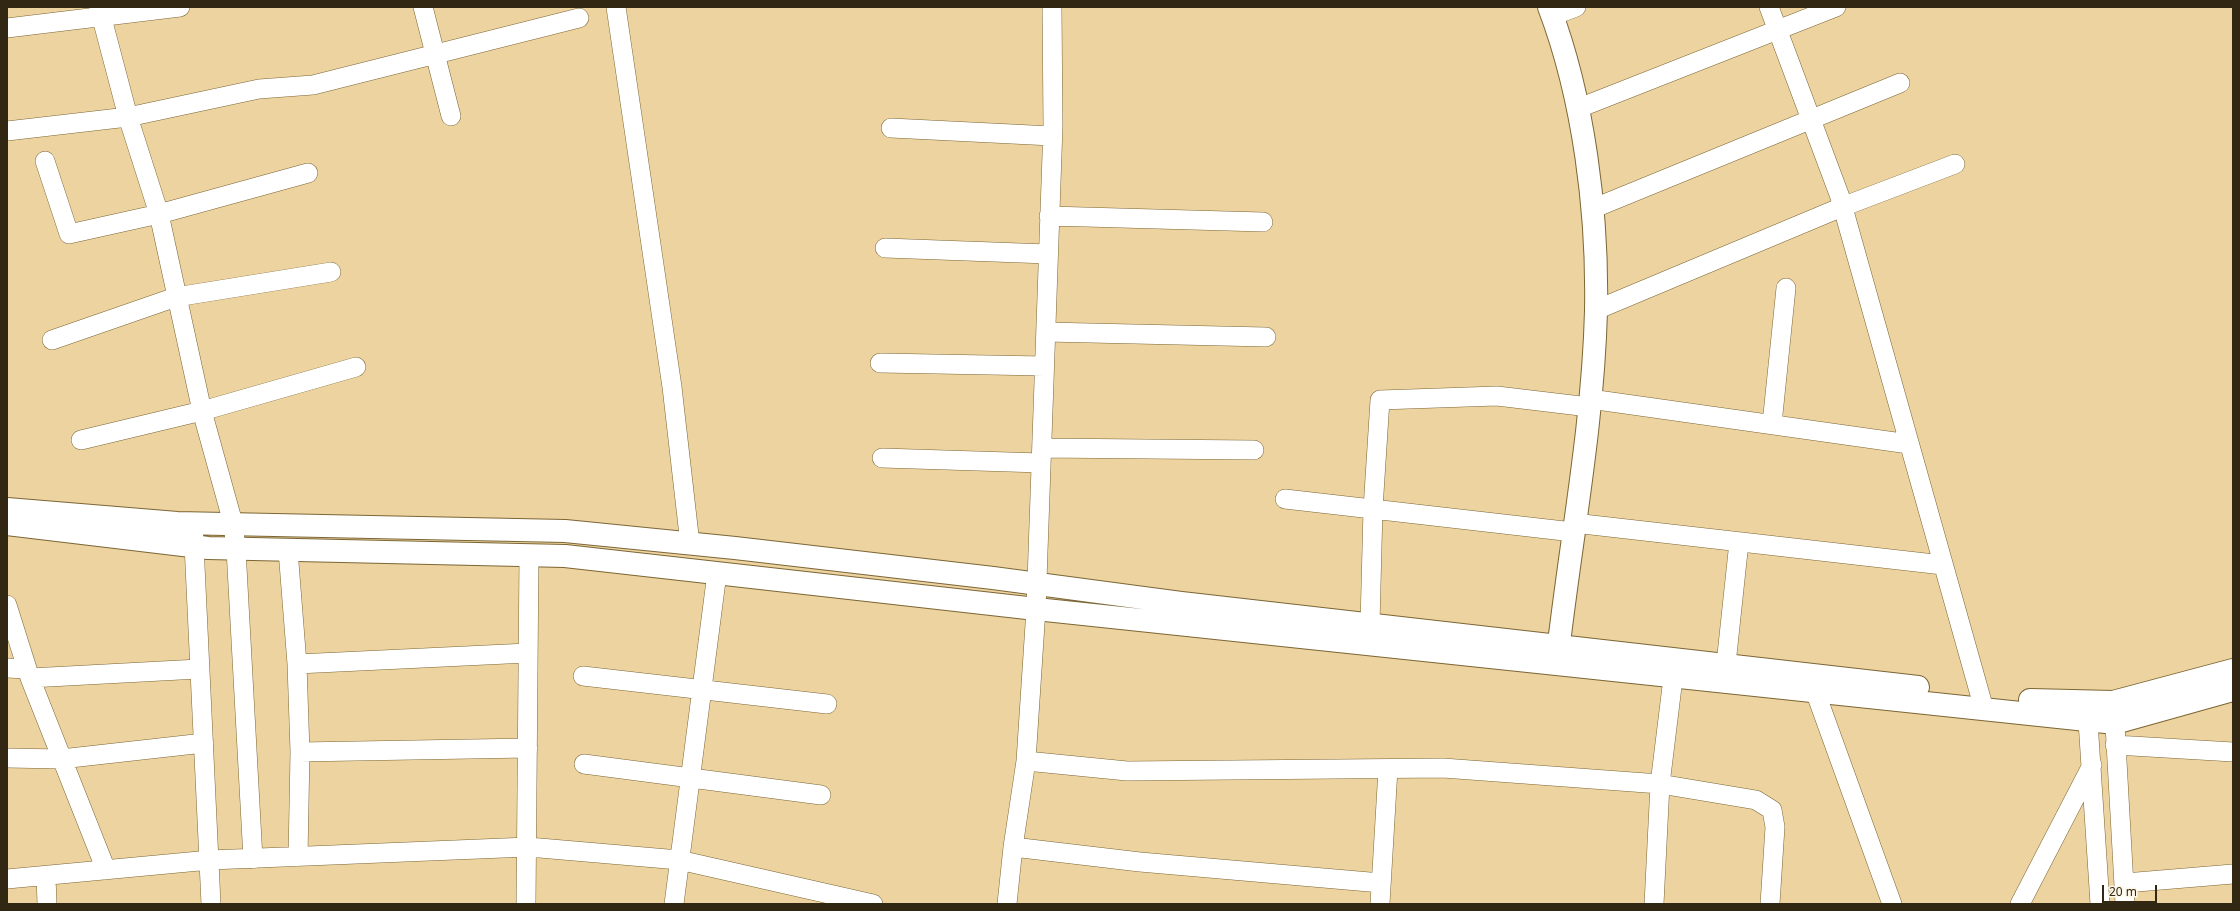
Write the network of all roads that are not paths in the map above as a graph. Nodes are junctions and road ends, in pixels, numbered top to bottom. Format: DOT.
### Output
graph roads {
  1 [pos="180,7"];
  2 [pos="423,7"];
  3 [pos="616,7"];
  4 [pos="1052,7"];
  5 [pos="1576,7"];
  6 [pos="1769,7"];
  7 [pos="1836,7"];
  8 [pos="1551,11"];
  9 [pos="100,12"];
  10 [pos="579,18"];
  11 [pos="7,28"];
  12 [pos="1778,31"];
  13 [pos="434,54"];
  14 [pos="1900,83"];
  15 [pos="1579,108"];
  16 [pos="451,116"];
  17 [pos="128,117"];
  18 [pos="1811,120"];
  19 [pos="891,128"];
  20 [pos="7,132"];
  21 [pos="1052,136"];
  22 [pos="45,161"];
  23 [pos="1955,164"];
  24 [pos="308,173"];
  25 [pos="1842,207"];
  26 [pos="1592,209"];
  27 [pos="159,214"];
  28 [pos="1050,216"];
  29 [pos="1263,222"];
  30 [pos="885,248"];
  31 [pos="1048,254"];
  32 [pos="332,272"];
  33 [pos="1786,288"];
  34 [pos="176,297"];
  35 [pos="1596,310"];
  36 [pos="1046,332"];
  37 [pos="1266,337"];
  38 [pos="52,340"];
  39 [pos="880,363"];
  40 [pos="1044,366"];
  41 [pos="356,367"];
  42 [pos="1589,403"];
  43 [pos="202,411"];
  44 [pos="1772,424"];
  45 [pos="81,440"];
  46 [pos="1909,444"];
  47 [pos="1254,450"];
  48 [pos="1042,456"];
  49 [pos="882,458"];
  50 [pos="1285,499"];
  51 [pos="7,509"];
  52 [pos="1373,509"];
  53 [pos="193,523"];
  54 [pos="233,523"];
  55 [pos="7,524"];
  56 [pos="1574,527"];
  57 [pos="1739,542"];
  58 [pos="690,544"];
  59 [pos="192,546"];
  60 [pos="236,549"];
  61 [pos="288,550"];
  62 [pos="529,555"];
  63 [pos="1943,565"];
  64 [pos="717,573"];
  65 [pos="1036,584"];
  66 [pos="7,606"];
  67 [pos="1036,609"];
  68 [pos="1370,624"];
  69 [pos="528,653"];
  70 [pos="1558,655"];
  71 [pos="297,664"];
  72 [pos="1726,664"];
  73 [pos="1674,667"];
  74 [pos="7,668"];
  75 [pos="199,669"];
  76 [pos="2233,670"];
  77 [pos="28,674"];
  78 [pos="583,676"];
  79 [pos="702,690"];
  80 [pos="2233,690"];
  81 [pos="1814,691"];
  82 [pos="1982,701"];
  83 [pos="827,704"];
  84 [pos="2088,711"];
  85 [pos="2115,726"];
  86 [pos="204,743"];
  87 [pos="528,748"];
  88 [pos="300,752"];
  89 [pos="2233,752"];
  90 [pos="7,758"];
  91 [pos="62,759"];
  92 [pos="1026,762"];
  93 [pos="584,764"];
  94 [pos="2091,765"];
  95 [pos="1388,769"];
  96 [pos="690,777"];
  97 [pos="1660,784"];
  98 [pos="820,795"];
  99 [pos="528,847"];
  100 [pos="1013,847"];
  101 [pos="298,857"];
  102 [pos="253,859"];
  103 [pos="210,860"];
  104 [pos="679,860"];
  105 [pos="106,870"];
  106 [pos="2233,874"];
  107 [pos="46,876"];
  108 [pos="7,879"];
  109 [pos="1381,883"];
  110 [pos="2124,883"];
  111 [pos="47,904"];
  112 [pos="211,904"];
  113 [pos="526,904"];
  114 [pos="674,904"];
  115 [pos="873,904"];
  116 [pos="1007,904"];
  117 [pos="1380,904"];
  118 [pos="1654,904"];
  119 [pos="1770,904"];
  120 [pos="1892,904"];
  121 [pos="2020,904"];
  122 [pos="2100,904"];
  123 [pos="2125,904"];
  1 -- 9 [label="street"];
  2 -- 13 [label="street"];
  3 -- 58 [label="street"];
  4 -- 21 [label="street"];
  5 -- 8 [label="street"];
  6 -- 12 [label="street"];
  7 -- 12 [label="street"];
  8 -- 15 [label="street"];
  9 -- 11 [label="street"];
  9 -- 17 [label="street"];
  10 -- 13 [label="street"];
  12 -- 15 [label="street"];
  12 -- 18 [label="street"];
  13 -- 16 [label="street"];
  13 -- 17 [label="street"];
  14 -- 18 [label="street"];
  15 -- 26 [label="street"];
  17 -- 20 [label="street"];
  17 -- 27 [label="street"];
  18 -- 25 [label="street"];
  18 -- 26 [label="street"];
  19 -- 21 [label="street"];
  21 -- 28 [label="street"];
  22 -- 27 [label="street"];
  23 -- 25 [label="street"];
  24 -- 27 [label="street"];
  25 -- 35 [label="street"];
  25 -- 46 [label="street"];
  26 -- 35 [label="street"];
  27 -- 34 [label="street"];
  28 -- 29 [label="street"];
  28 -- 31 [label="street"];
  30 -- 31 [label="street"];
  31 -- 36 [label="street"];
  32 -- 34 [label="street"];
  33 -- 44 [label="street"];
  34 -- 38 [label="street"];
  34 -- 43 [label="street"];
  35 -- 42 [label="street"];
  36 -- 37 [label="street"];
  36 -- 40 [label="street"];
  39 -- 40 [label="street"];
  40 -- 48 [label="street"];
  41 -- 43 [label="street"];
  42 -- 44 [label="street"];
  42 -- 52 [label="street"];
  42 -- 56 [label="street"];
  43 -- 45 [label="street"];
  43 -- 54 [label="street"];
  44 -- 46 [label="street"];
  46 -- 63 [label="street"];
  47 -- 48 [label="street"];
  48 -- 49 [label="street"];
  48 -- 65 [label="street"];
  50 -- 52 [label="street"];
  51 -- 53 [label="street"];
  52 -- 56 [label="street"];
  52 -- 68 [label="street"];
  53 -- 54 [label="street"];
  53 -- 59 [label="street"];
  54 -- 58 [label="street"];
  54 -- 60 [label="street"];
  55 -- 59 [label="street"];
  56 -- 57 [label="street"];
  56 -- 70 [label="street"];
  57 -- 63 [label="street"];
  57 -- 72 [label="street"];
  58 -- 65 [label="street"];
  59 -- 60 [label="street"];
  59 -- 75 [label="street"];
  60 -- 61 [label="street"];
  60 -- 102 [label="street"];
  61 -- 62 [label="street"];
  61 -- 71 [label="street"];
  62 -- 64 [label="street"];
  62 -- 69 [label="street"];
  63 -- 82 [label="street"];
  64 -- 67 [label="street"];
  64 -- 79 [label="street"];
  65 -- 67 [label="street"];
  65 -- 68 [label="street"];
  66 -- 77 [label="street"];
  67 -- 70 [label="street"];
  67 -- 92 [label="street"];
  68 -- 70 [label="street"];
  69 -- 71 [label="street"];
  69 -- 87 [label="street"];
  70 -- 73 [label="street"];
  71 -- 88 [label="street"];
  72 -- 73 [label="street"];
  72 -- 82 [label="street"];
  73 -- 81 [label="street"];
  73 -- 97 [label="street"];
  74 -- 77 [label="street"];
  75 -- 77 [label="street"];
  75 -- 86 [label="street"];
  76 -- 85 [label="street"];
  77 -- 91 [label="street"];
  78 -- 79 [label="street"];
  79 -- 83 [label="street"];
  79 -- 96 [label="street"];
  80 -- 85 [label="street"];
  81 -- 82 [label="street"];
  81 -- 120 [label="street"];
  82 -- 84 [label="street"];
  84 -- 85 [label="street"];
  84 -- 94 [label="street"];
  85 -- 89 [label="street"];
  85 -- 94 [label="street"];
  85 -- 110 [label="street"];
  86 -- 91 [label="street"];
  86 -- 103 [label="street"];
  87 -- 88 [label="street"];
  87 -- 99 [label="street"];
  88 -- 101 [label="street"];
  90 -- 91 [label="street"];
  91 -- 105 [label="street"];
  92 -- 95 [label="street"];
  92 -- 100 [label="street"];
  93 -- 96 [label="street"];
  94 -- 121 [label="street"];
  94 -- 122 [label="street"];
  95 -- 97 [label="street"];
  95 -- 109 [label="street"];
  96 -- 98 [label="street"];
  96 -- 104 [label="street"];
  97 -- 118 [label="street"];
  97 -- 119 [label="street"];
  99 -- 101 [label="street"];
  99 -- 104 [label="street"];
  99 -- 113 [label="street"];
  100 -- 109 [label="street"];
  100 -- 116 [label="street"];
  101 -- 102 [label="street"];
  102 -- 103 [label="street"];
  103 -- 105 [label="street"];
  103 -- 112 [label="street"];
  104 -- 114 [label="street"];
  104 -- 115 [label="street"];
  105 -- 107 [label="street"];
  106 -- 110 [label="street"];
  107 -- 108 [label="street"];
  107 -- 111 [label="street"];
  109 -- 117 [label="street"];
  110 -- 123 [label="street"];
}
